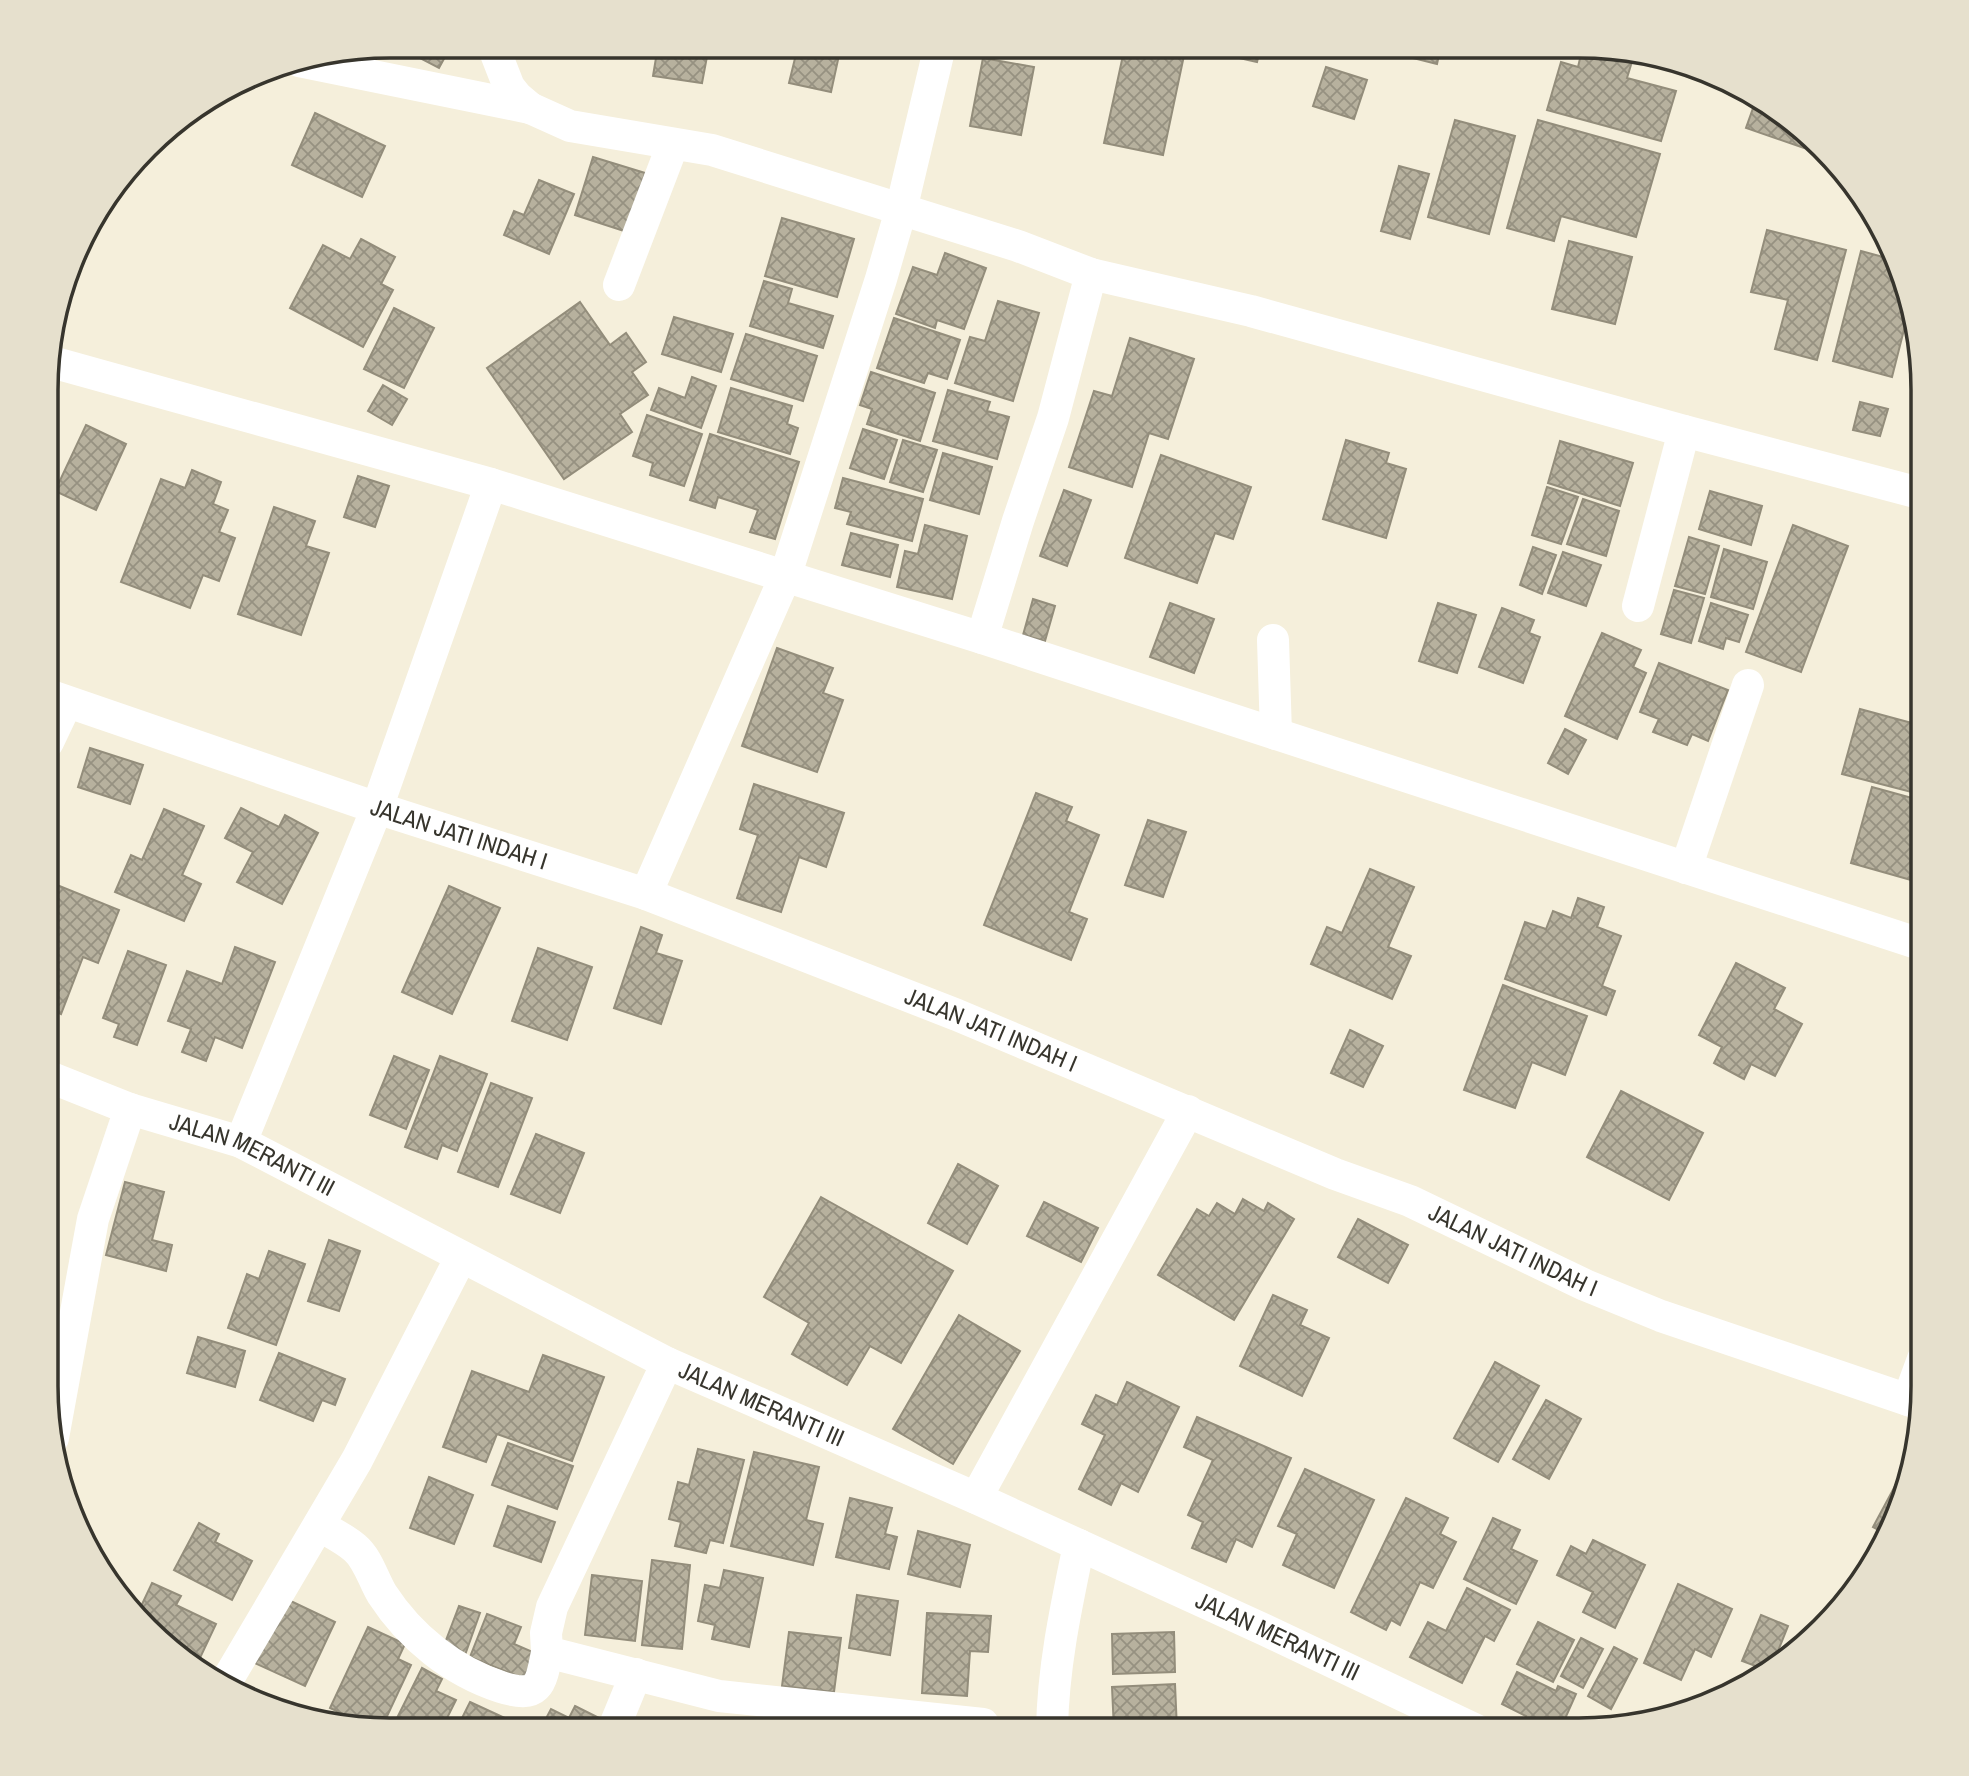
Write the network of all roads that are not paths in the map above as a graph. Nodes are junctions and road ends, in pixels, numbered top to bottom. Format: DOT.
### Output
graph roads {
  1 [pos="498,58"];
  2 [pos="937,58"];
  3 [pos="320,65"];
  4 [pos="530,108"];
  5 [pos="673,144"];
  6 [pos="901,210"];
  7 [pos="1091,274"];
  8 [pos="619,285"];
  9 [pos="59,363"];
  10 [pos="1684,431"];
  11 [pos="491,484"];
  12 [pos="1911,491"];
  13 [pos="785,577"];
  14 [pos="1638,606"];
  15 [pos="982,638"];
  16 [pos="1273,640"];
  17 [pos="1748,685"];
  18 [pos="58,698"];
  19 [pos="1276,734"];
  20 [pos="377,808"];
  21 [pos="1686,868"];
  22 [pos="646,894"];
  23 [pos="1911,940"];
  24 [pos="58,1080"];
  25 [pos="131,1109"];
  26 [pos="1188,1111"];
  27 [pos="241,1142"];
  28 [pos="461,1257"];
  29 [pos="667,1363"];
  30 [pos="1911,1401"];
  31 [pos="58,1410"];
  32 [pos="976,1499"];
  33 [pos="319,1525"];
  34 [pos="1079,1545"];
  35 [pos="547,1652"];
  36 [pos="636,1674"];
  37 [pos="229,1677"];
  38 [pos="618,1718"];
  39 [pos="926,1718"];
  40 [pos="1052,1718"];
  41 [pos="1451,1718"];
  1 -- 4 [label="street"];
  2 -- 6 [label="street"];
  3 -- 4 [label="street"];
  4 -- 5 [label="street"];
  5 -- 6 [label="street"];
  5 -- 8 [label="street"];
  6 -- 7 [label="street"];
  6 -- 13 [label="street"];
  7 -- 10 [label="street"];
  7 -- 15 [label="street"];
  9 -- 11 [label="street"];
  10 -- 12 [label="street"];
  10 -- 14 [label="street"];
  11 -- 13 [label="street"];
  11 -- 20 [label="street"];
  13 -- 15 [label="street"];
  13 -- 22 [label="street"];
  15 -- 19 [label="street"];
  16 -- 19 [label="street"];
  17 -- 21 [label="street"];
  18 -- 20 [label="street, JALAN JATI INDAH I"];
  19 -- 21 [label="street"];
  20 -- 22 [label="street, JALAN JATI INDAH I"];
  20 -- 27 [label="street"];
  21 -- 23 [label="street"];
  22 -- 26 [label="street, JALAN JATI INDAH I"];
  24 -- 25 [label="street, JALAN MERANTI III"];
  25 -- 27 [label="street, JALAN MERANTI III"];
  25 -- 31 [label="street"];
  26 -- 30 [label="street, JALAN JATI INDAH I"];
  26 -- 32 [label="street"];
  27 -- 28 [label="street, JALAN MERANTI III"];
  28 -- 29 [label="street, JALAN MERANTI III"];
  28 -- 33 [label="street"];
  29 -- 32 [label="street, JALAN MERANTI III"];
  29 -- 35 [label="street"];
  32 -- 34 [label="street, JALAN MERANTI III"];
  33 -- 35 [label="street"];
  33 -- 37 [label="street"];
  34 -- 40 [label="street"];
  34 -- 41 [label="street, JALAN MERANTI III"];
  35 -- 36 [label="street"];
  36 -- 38 [label="street"];
  36 -- 39 [label="street"];
}
